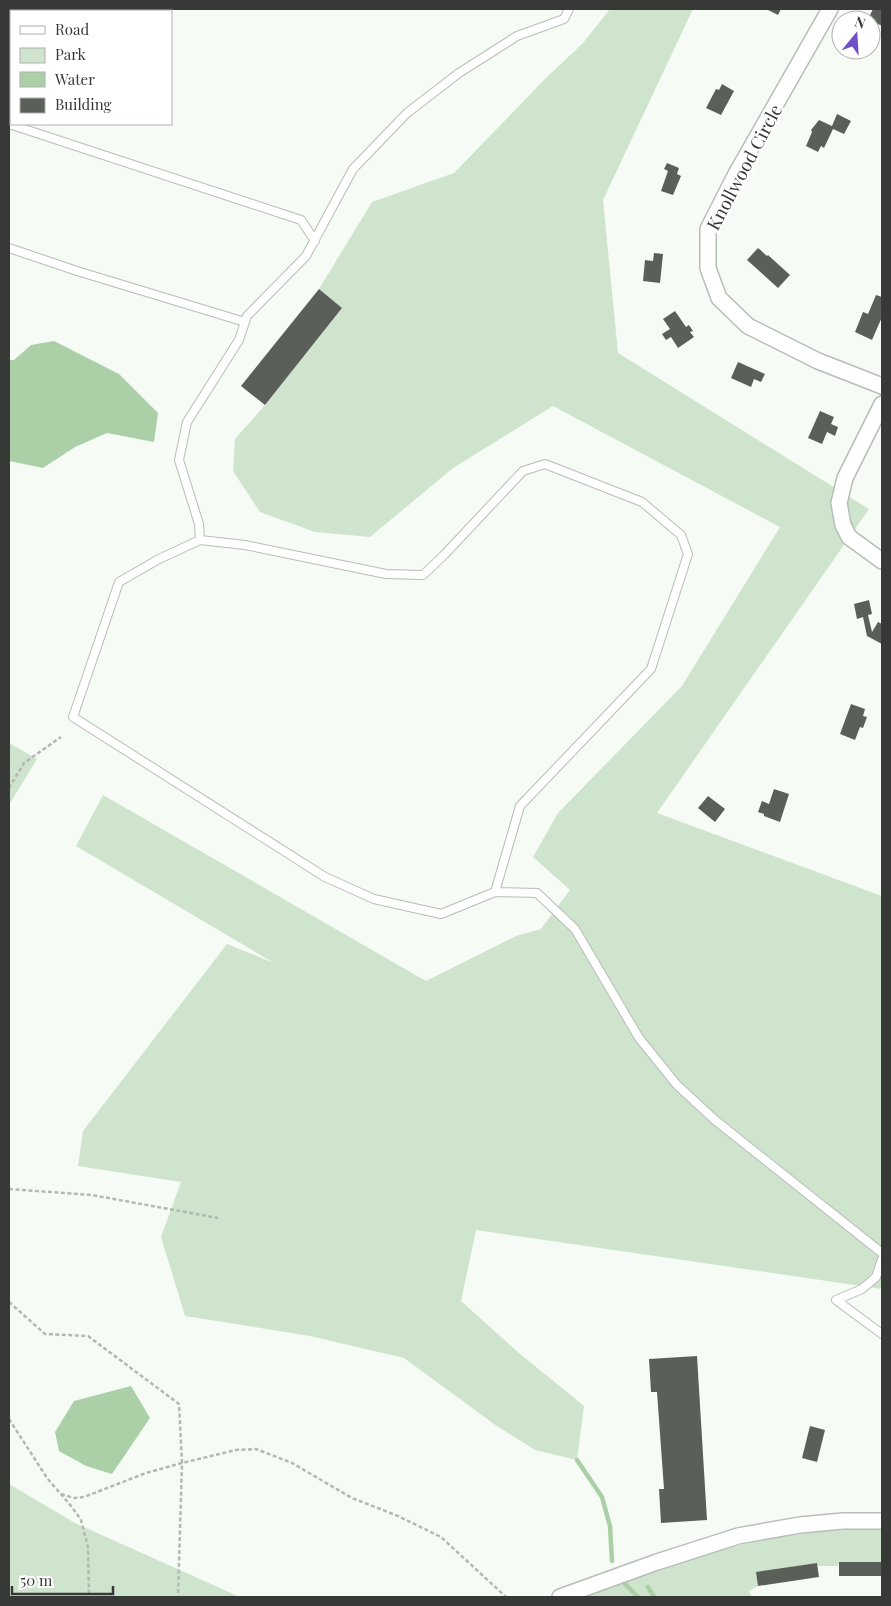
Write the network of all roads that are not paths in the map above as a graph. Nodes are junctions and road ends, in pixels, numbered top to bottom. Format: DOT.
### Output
graph roads {
  1 [pos="569,9"];
  2 [pos="830,9"];
  3 [pos="12,125"];
  4 [pos="314,241"];
  5 [pos="9,248"];
  6 [pos="245,322"];
  7 [pos="882,386"];
  8 [pos="882,404"];
  9 [pos="200,540"];
  10 [pos="882,561"];
  11 [pos="495,892"];
  12 [pos="882,1254"];
  13 [pos="882,1259"];
  14 [pos="882,1334"];
  15 [pos="882,1522"];
  16 [pos="560,1597"];
  1 -- 4 [label="lane"];
  2 -- 7 [label="street, Knollwood Circle"];
  3 -- 4 [label="lane"];
  4 -- 6 [label="lane"];
  5 -- 6 [label="lane"];
  6 -- 9 [label="lane"];
  8 -- 10 [label="street"];
  9 -- 11 [label="lane"];
  9 -- 11 [label="lane"];
  11 -- 12 [label="lane"];
  13 -- 14 [label="lane"];
  15 -- 16 [label="street"];
}
